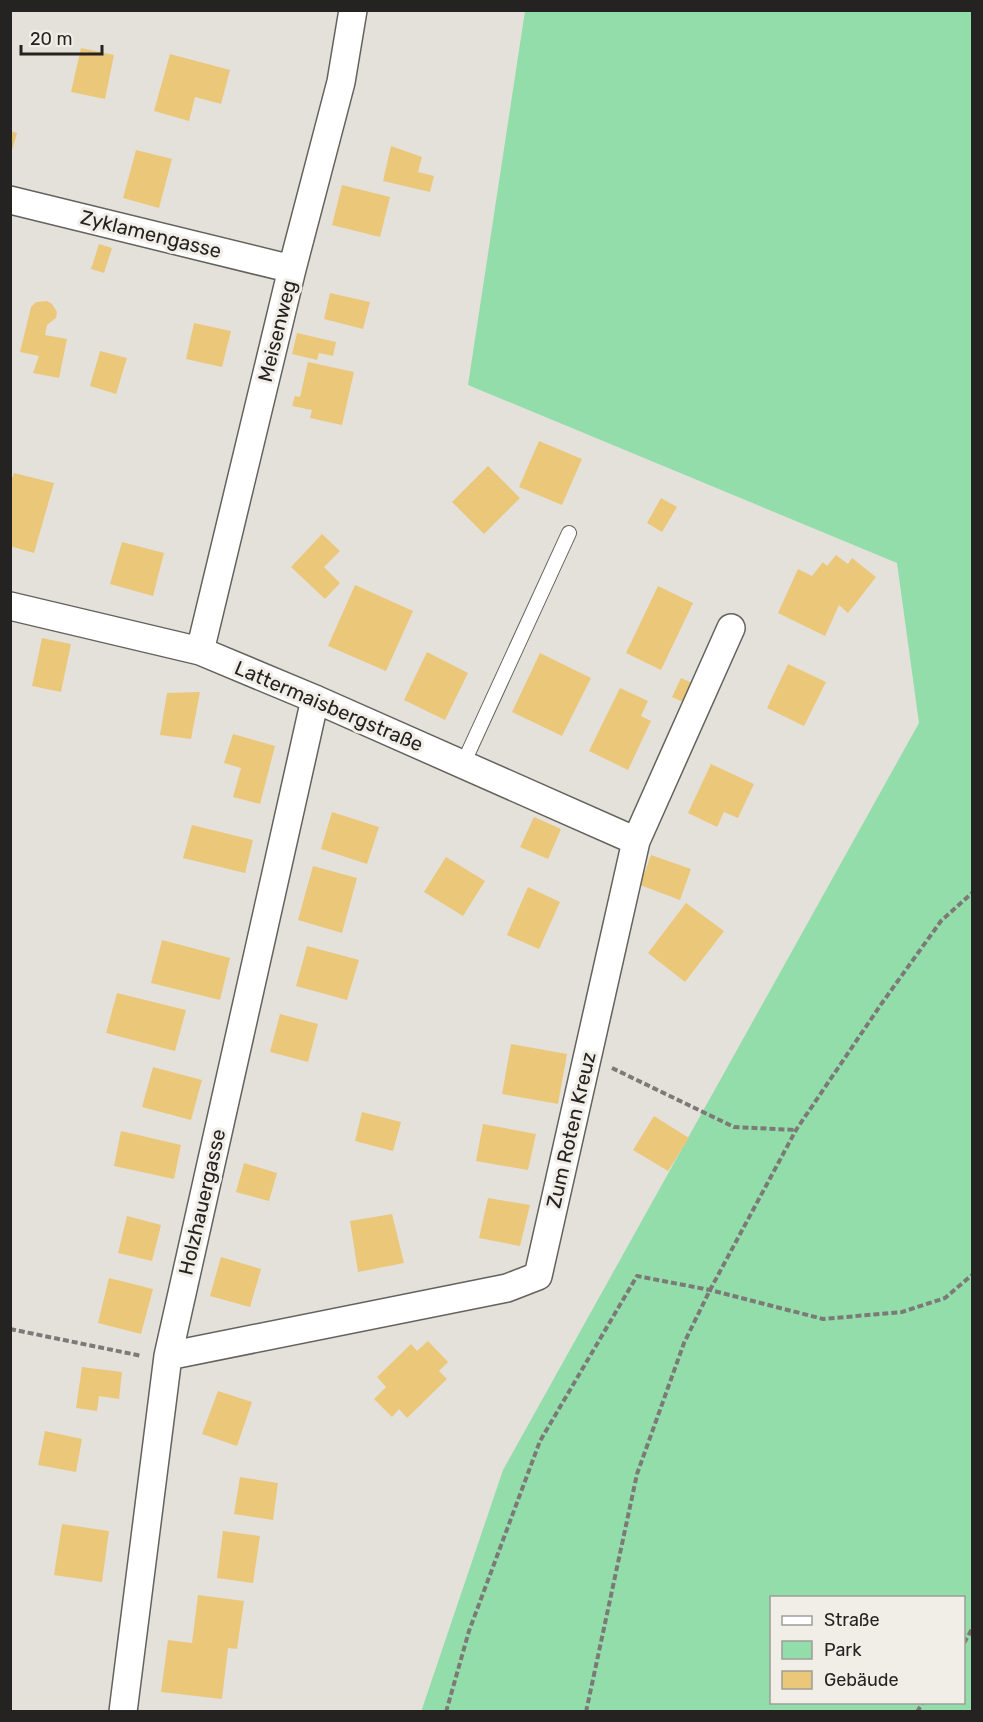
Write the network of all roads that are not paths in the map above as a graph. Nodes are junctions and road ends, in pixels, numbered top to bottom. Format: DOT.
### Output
graph roads {
  1 [pos="353,10"];
  2 [pos="10,200"];
  3 [pos="292,268"];
  4 [pos="569,533"];
  5 [pos="10,606"];
  6 [pos="730,628"];
  7 [pos="200,651"];
  8 [pos="315,699"];
  9 [pos="463,764"];
  10 [pos="636,841"];
  11 [pos="168,1356"];
  12 [pos="123,1712"];
  1 -- 3 [label="street, Meisenweg"];
  2 -- 3 [label="street, Zyklamengasse"];
  3 -- 7 [label="street, Meisenweg"];
  4 -- 9 [label="lane"];
  5 -- 7 [label="street, Lattermaisbergstraße"];
  6 -- 10 [label="street, Zum Roten Kreuz"];
  7 -- 8 [label="street, Lattermaisbergstraße"];
  8 -- 9 [label="street, Lattermaisbergstraße"];
  8 -- 11 [label="street, Holzhauergasse"];
  9 -- 10 [label="street, Lattermaisbergstraße"];
  10 -- 11 [label="street, Zum Roten Kreuz"];
  11 -- 12 [label="street, Holzhauergasse"];
}
